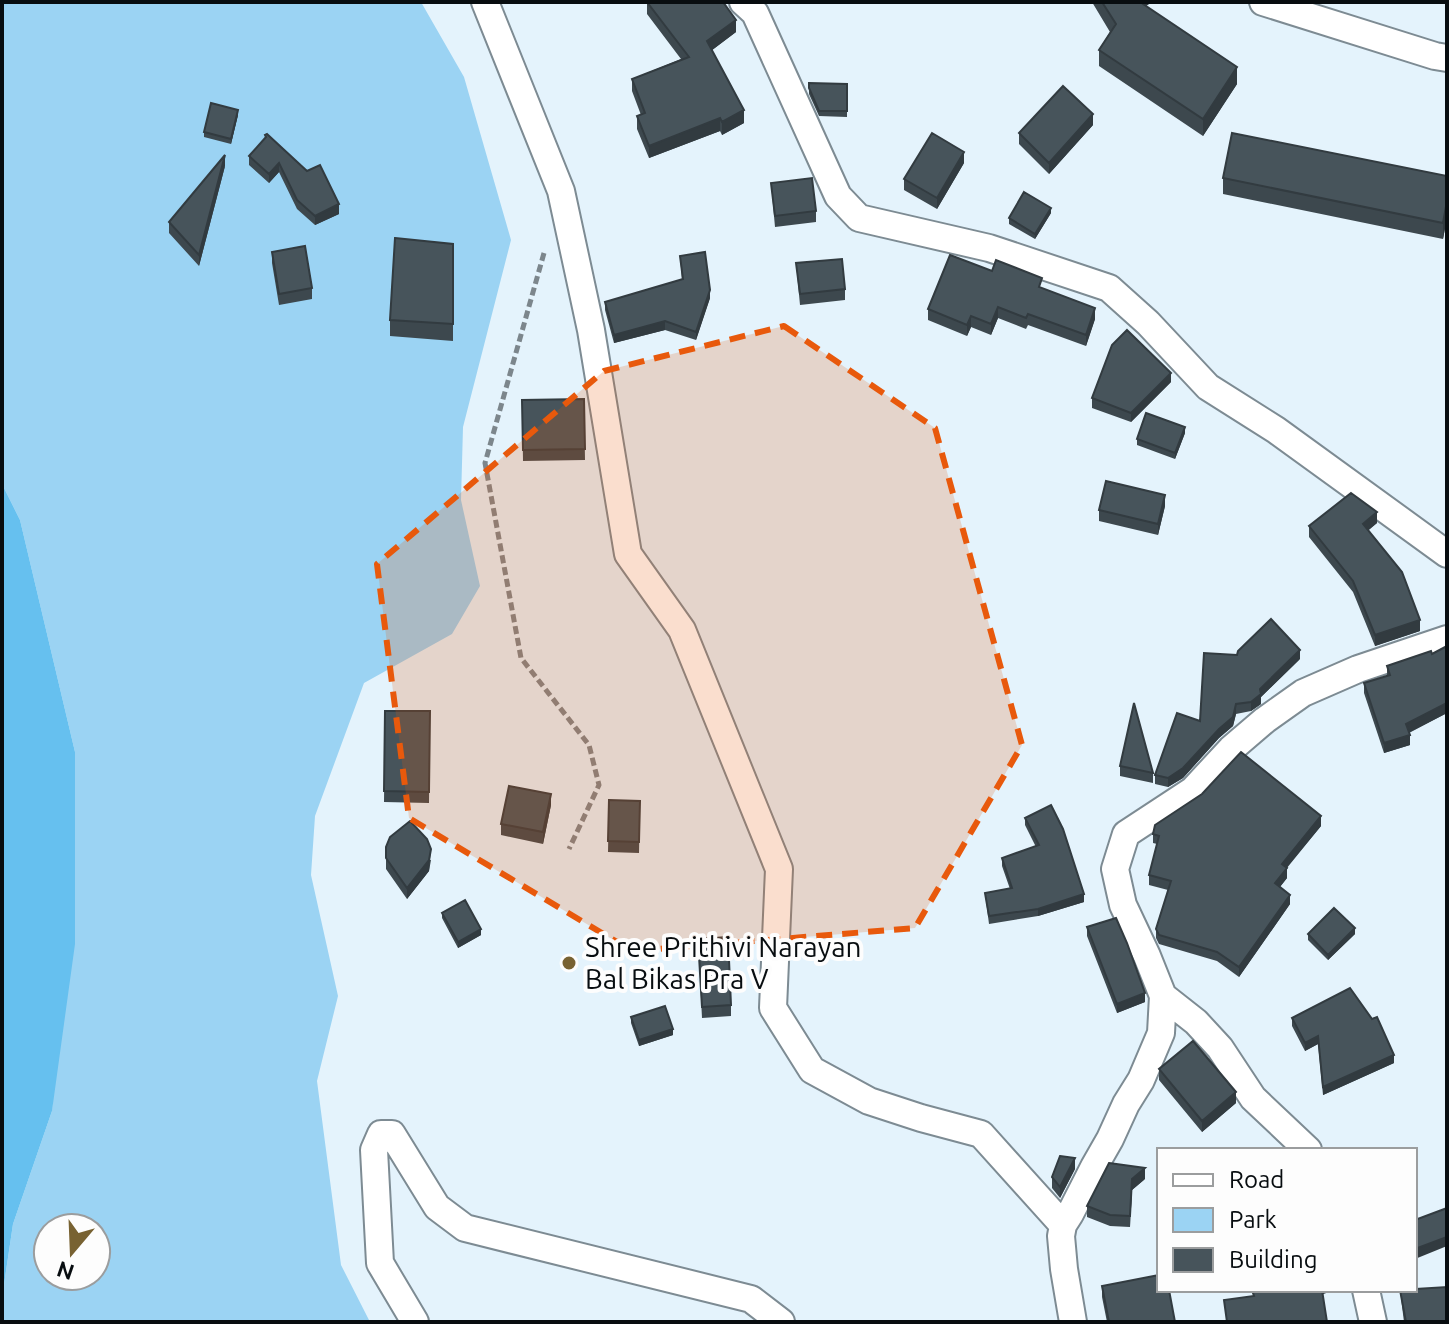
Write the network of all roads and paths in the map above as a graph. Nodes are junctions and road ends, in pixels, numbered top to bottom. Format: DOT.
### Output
graph roads {
  1 [pos="485,2"];
  2 [pos="743,2"];
  3 [pos="1263,2"];
  4 [pos="1447,58"];
  5 [pos="544,252"];
  6 [pos="1447,554"];
  7 [pos="1447,639"];
  8 [pos="569,849"];
  9 [pos="1163,996"];
  10 [pos="1306,1148"];
  11 [pos="1063,1225"];
  12 [pos="1366,1292"];
  13 [pos="415,1322"];
  14 [pos="781,1322"];
  15 [pos="1073,1322"];
  16 [pos="1373,1322"];
  1 -- 11 [label="street"];
  2 -- 6 [label="street"];
  3 -- 4 [label="street"];
  5 -- 8 [label="path"];
  7 -- 9 [label="street"];
  9 -- 10 [label="street"];
  9 -- 11 [label="street"];
  11 -- 15 [label="street"];
  12 -- 16 [label="street"];
  13 -- 14 [label="street"];
}
